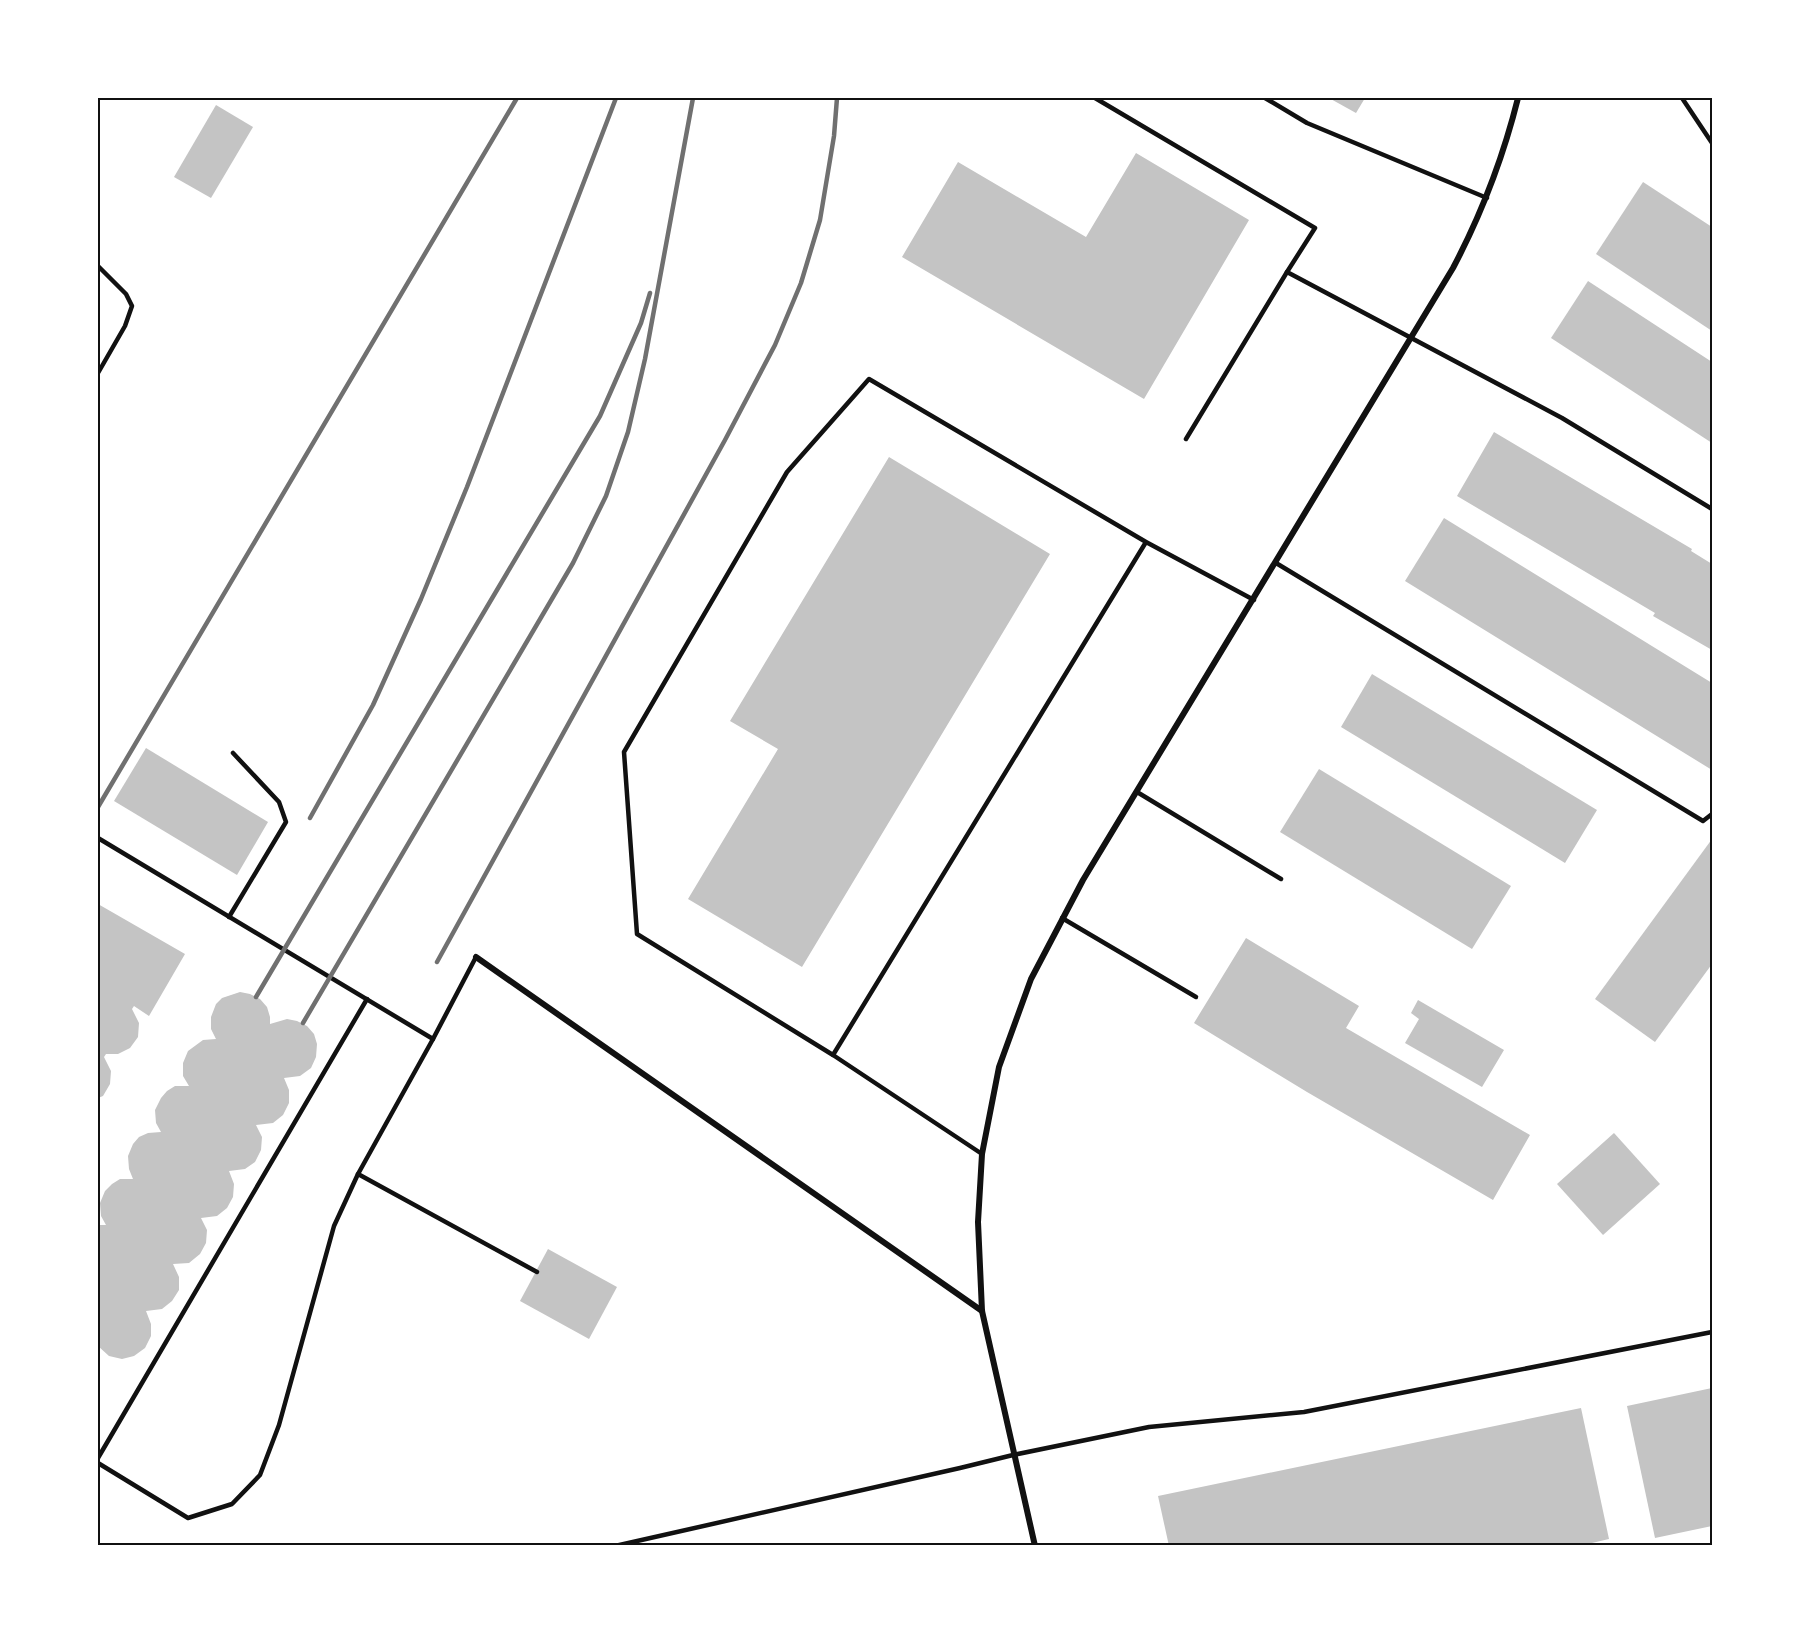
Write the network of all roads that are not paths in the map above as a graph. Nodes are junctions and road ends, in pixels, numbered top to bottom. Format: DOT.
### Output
graph roads {
  1 [pos="1095,98"];
  2 [pos="1265,98"];
  3 [pos="1518,98"];
  4 [pos="1682,98"];
  5 [pos="1713,143"];
  6 [pos="1487,198"];
  7 [pos="98,266"];
  8 [pos="1287,272"];
  9 [pos="1410,337"];
  10 [pos="98,373"];
  11 [pos="1186,439"];
  12 [pos="1713,509"];
  13 [pos="1146,542"];
  14 [pos="1276,563"];
  15 [pos="1254,600"];
  16 [pos="233,753"];
  17 [pos="1137,792"];
  18 [pos="1713,814"];
  19 [pos="98,838"];
  20 [pos="1281,879"];
  21 [pos="229,917"];
  22 [pos="1062,918"];
  23 [pos="476,957"];
  24 [pos="1196,997"];
  25 [pos="367,999"];
  26 [pos="433,1039"];
  27 [pos="833,1055"];
  28 [pos="982,1154"];
  29 [pos="358,1174"];
  30 [pos="537,1272"];
  31 [pos="982,1311"];
  32 [pos="1713,1332"];
  33 [pos="1013,1455"];
  34 [pos="98,1458"];
  35 [pos="98,1463"];
  36 [pos="615,1545"];
  37 [pos="1035,1545"];
  1 -- 8 [label="lane"];
  2 -- 6 [label="lane"];
  3 -- 6 [label="street"];
  4 -- 5 [label="lane"];
  6 -- 9 [label="street"];
  7 -- 10 [label="lane"];
  8 -- 9 [label="lane"];
  8 -- 11 [label="lane"];
  9 -- 12 [label="lane"];
  9 -- 14 [label="street"];
  13 -- 15 [label="lane"];
  13 -- 27 [label="lane"];
  13 -- 27 [label="lane"];
  14 -- 15 [label="street"];
  14 -- 18 [label="lane"];
  15 -- 17 [label="street"];
  16 -- 21 [label="lane"];
  17 -- 20 [label="lane"];
  17 -- 22 [label="street"];
  19 -- 21 [label="lane"];
  21 -- 25 [label="lane"];
  22 -- 24 [label="lane"];
  22 -- 28 [label="street"];
  23 -- 26 [label="lane"];
  23 -- 31 [label="street"];
  25 -- 26 [label="lane"];
  25 -- 34 [label="lane"];
  26 -- 29 [label="lane"];
  27 -- 28 [label="lane"];
  28 -- 31 [label="street"];
  29 -- 30 [label="lane"];
  29 -- 35 [label="lane"];
  31 -- 33 [label="street"];
  32 -- 33 [label="lane"];
  33 -- 36 [label="lane"];
  33 -- 37 [label="street"];
}
